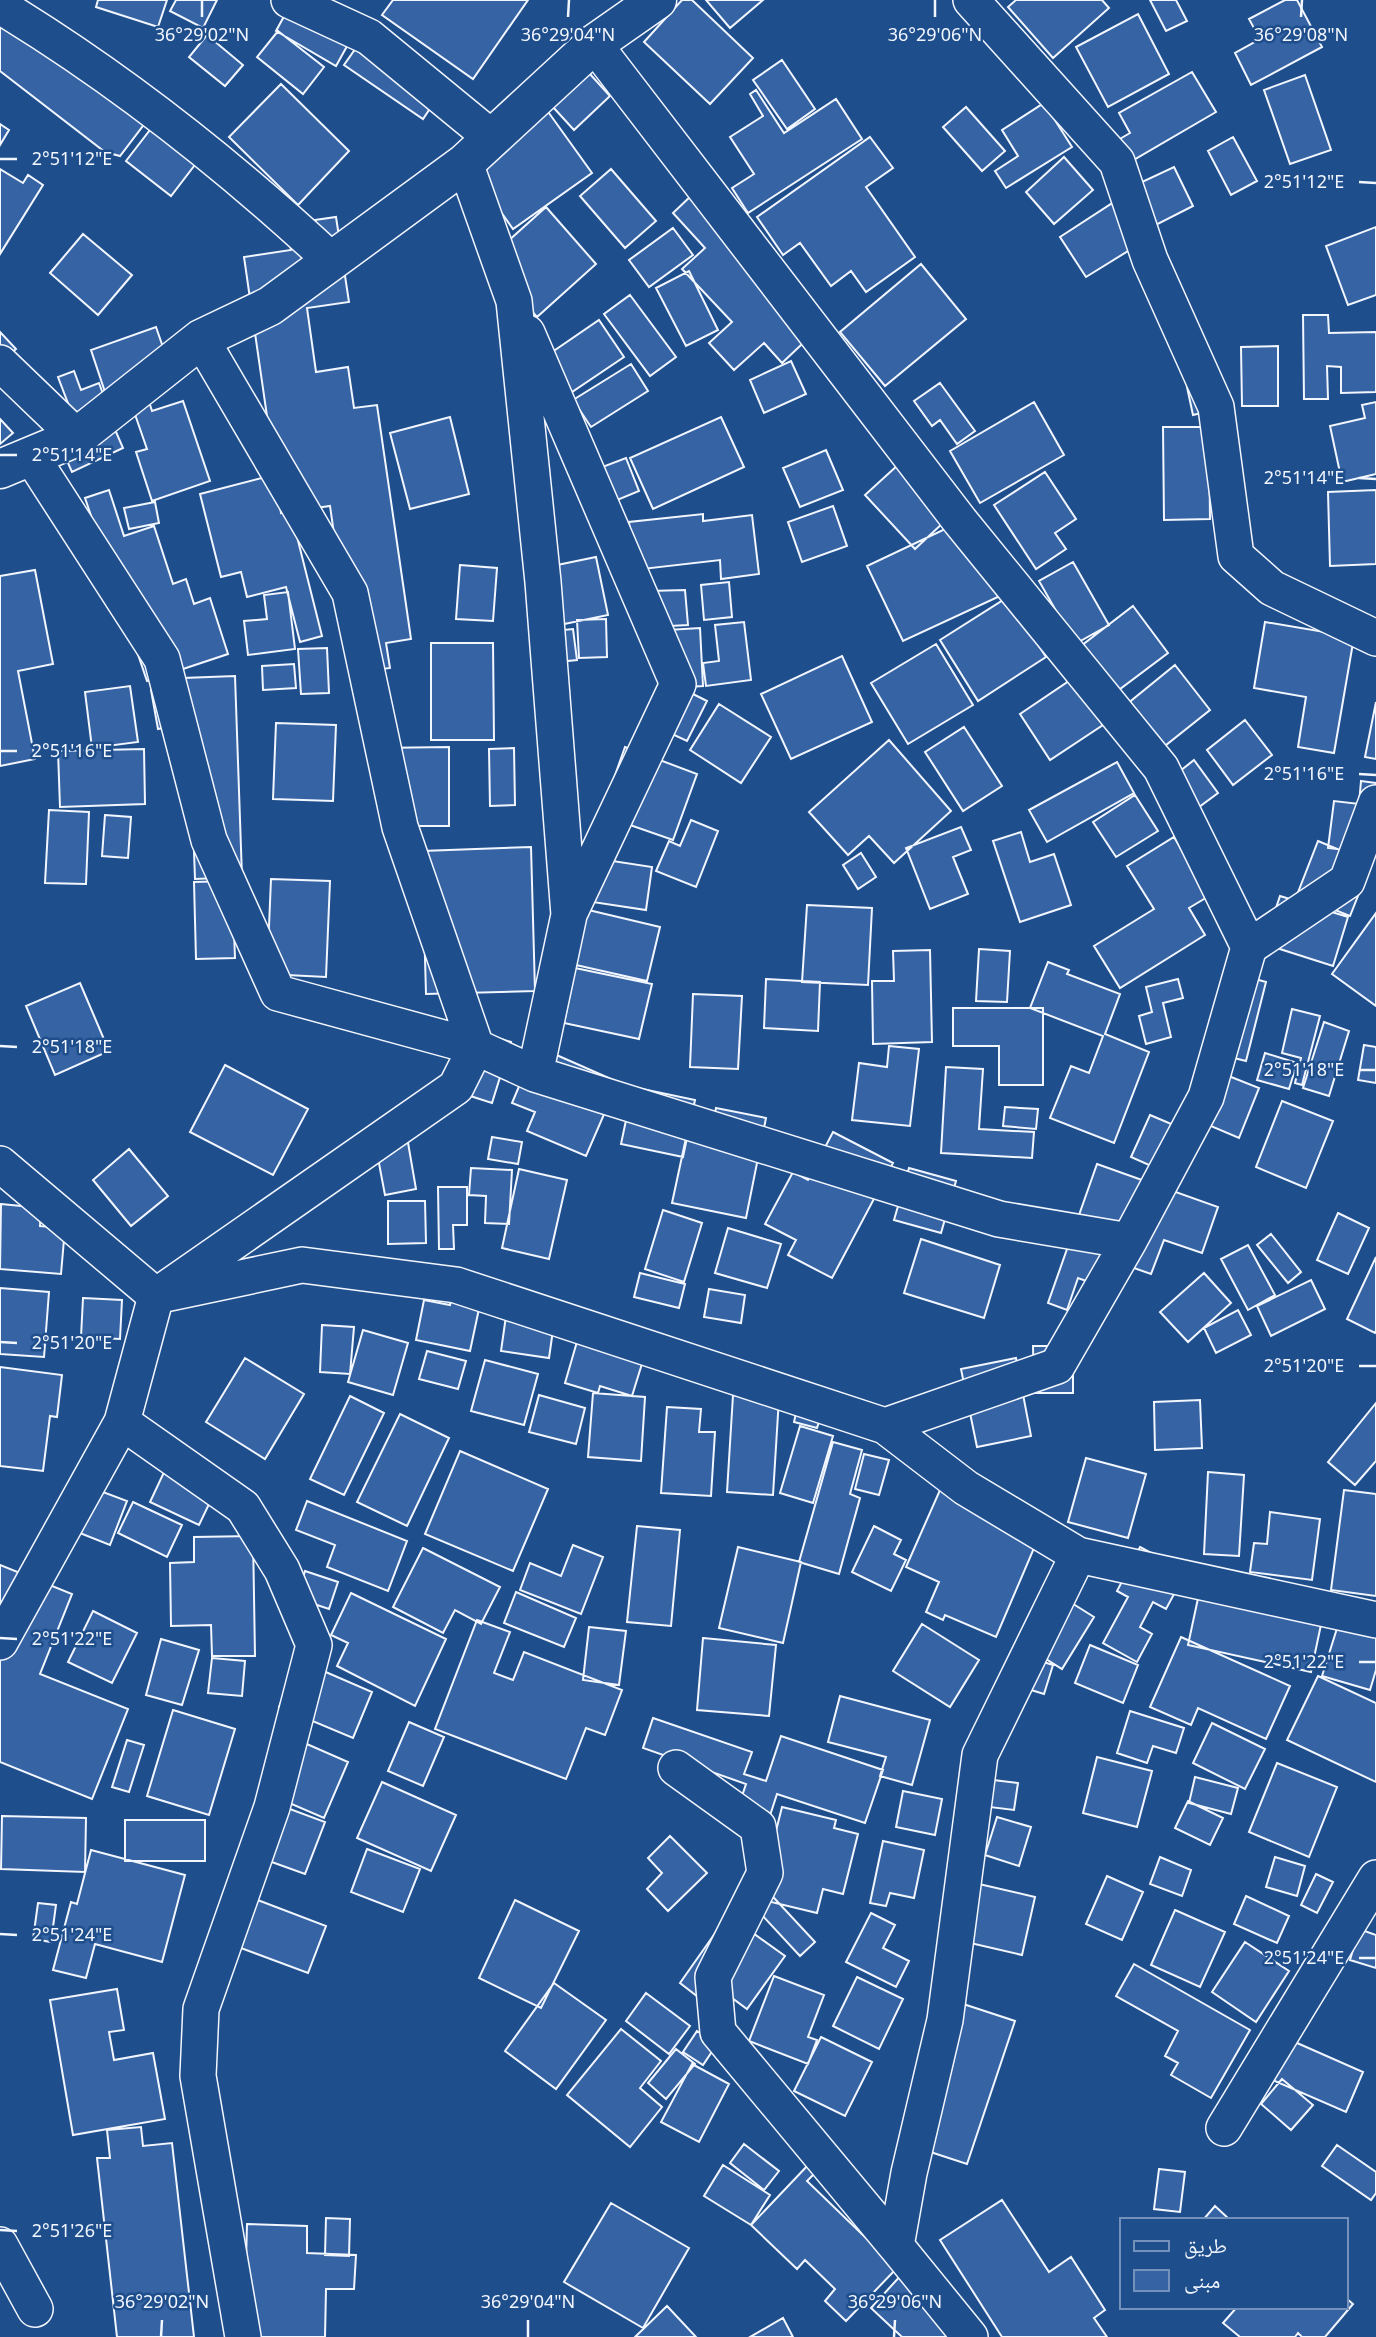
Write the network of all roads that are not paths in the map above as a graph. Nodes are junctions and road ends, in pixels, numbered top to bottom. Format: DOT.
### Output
graph roads {
  1 [pos="289,0"];
  2 [pos="657,0"];
  3 [pos="971,0"];
  4 [pos="0,6"];
  5 [pos="594,44"];
  6 [pos="492,138"];
  7 [pos="465,163"];
  8 [pos="332,261"];
  9 [pos="514,301"];
  10 [pos="201,339"];
  11 [pos="0,363"];
  12 [pos="76,437"];
  13 [pos="16,463"];
  14 [pos="1376,638"];
  15 [pos="1376,803"];
  16 [pos="569,915"];
  17 [pos="1249,947"];
  18 [pos="476,1047"];
  19 [pos="535,1074"];
  20 [pos="0,1164"];
  21 [pos="1129,1241"];
  22 [pos="156,1296"];
  23 [pos="122,1422"];
  24 [pos="885,1426"];
  25 [pos="1078,1555"];
  26 [pos="1376,1620"];
  27 [pos="0,1642"];
  28 [pos="676,1768"];
  29 [pos="1376,1878"];
  30 [pos="1224,2128"];
  31 [pos="0,2245"];
  32 [pos="896,2246"];
  33 [pos="35,2309"];
  34 [pos="243,2337"];
  35 [pos="970,2337"];
  1 -- 6 [label="street"];
  2 -- 5 [label="street"];
  3 -- 14 [label="street"];
  4 -- 8 [label="street"];
  5 -- 6 [label="street"];
  5 -- 17 [label="street"];
  6 -- 7 [label="street"];
  7 -- 8 [label="street"];
  7 -- 9 [label="street"];
  8 -- 10 [label="street"];
  9 -- 16 [label="street"];
  9 -- 16 [label="street"];
  10 -- 12 [label="street"];
  10 -- 18 [label="street"];
  11 -- 12 [label="street"];
  12 -- 13 [label="street"];
  13 -- 18 [label="street"];
  15 -- 17 [label="street"];
  16 -- 19 [label="street"];
  17 -- 21 [label="street"];
  18 -- 19 [label="street"];
  18 -- 22 [label="street"];
  19 -- 21 [label="street"];
  20 -- 22 [label="street"];
  21 -- 24 [label="street"];
  22 -- 23 [label="street"];
  22 -- 24 [label="street"];
  23 -- 27 [label="street"];
  23 -- 34 [label="street"];
  24 -- 25 [label="street"];
  25 -- 26 [label="street"];
  25 -- 32 [label="street"];
  28 -- 32 [label="street"];
  29 -- 30 [label="street"];
  31 -- 33 [label="street"];
  32 -- 35 [label="street"];
}
